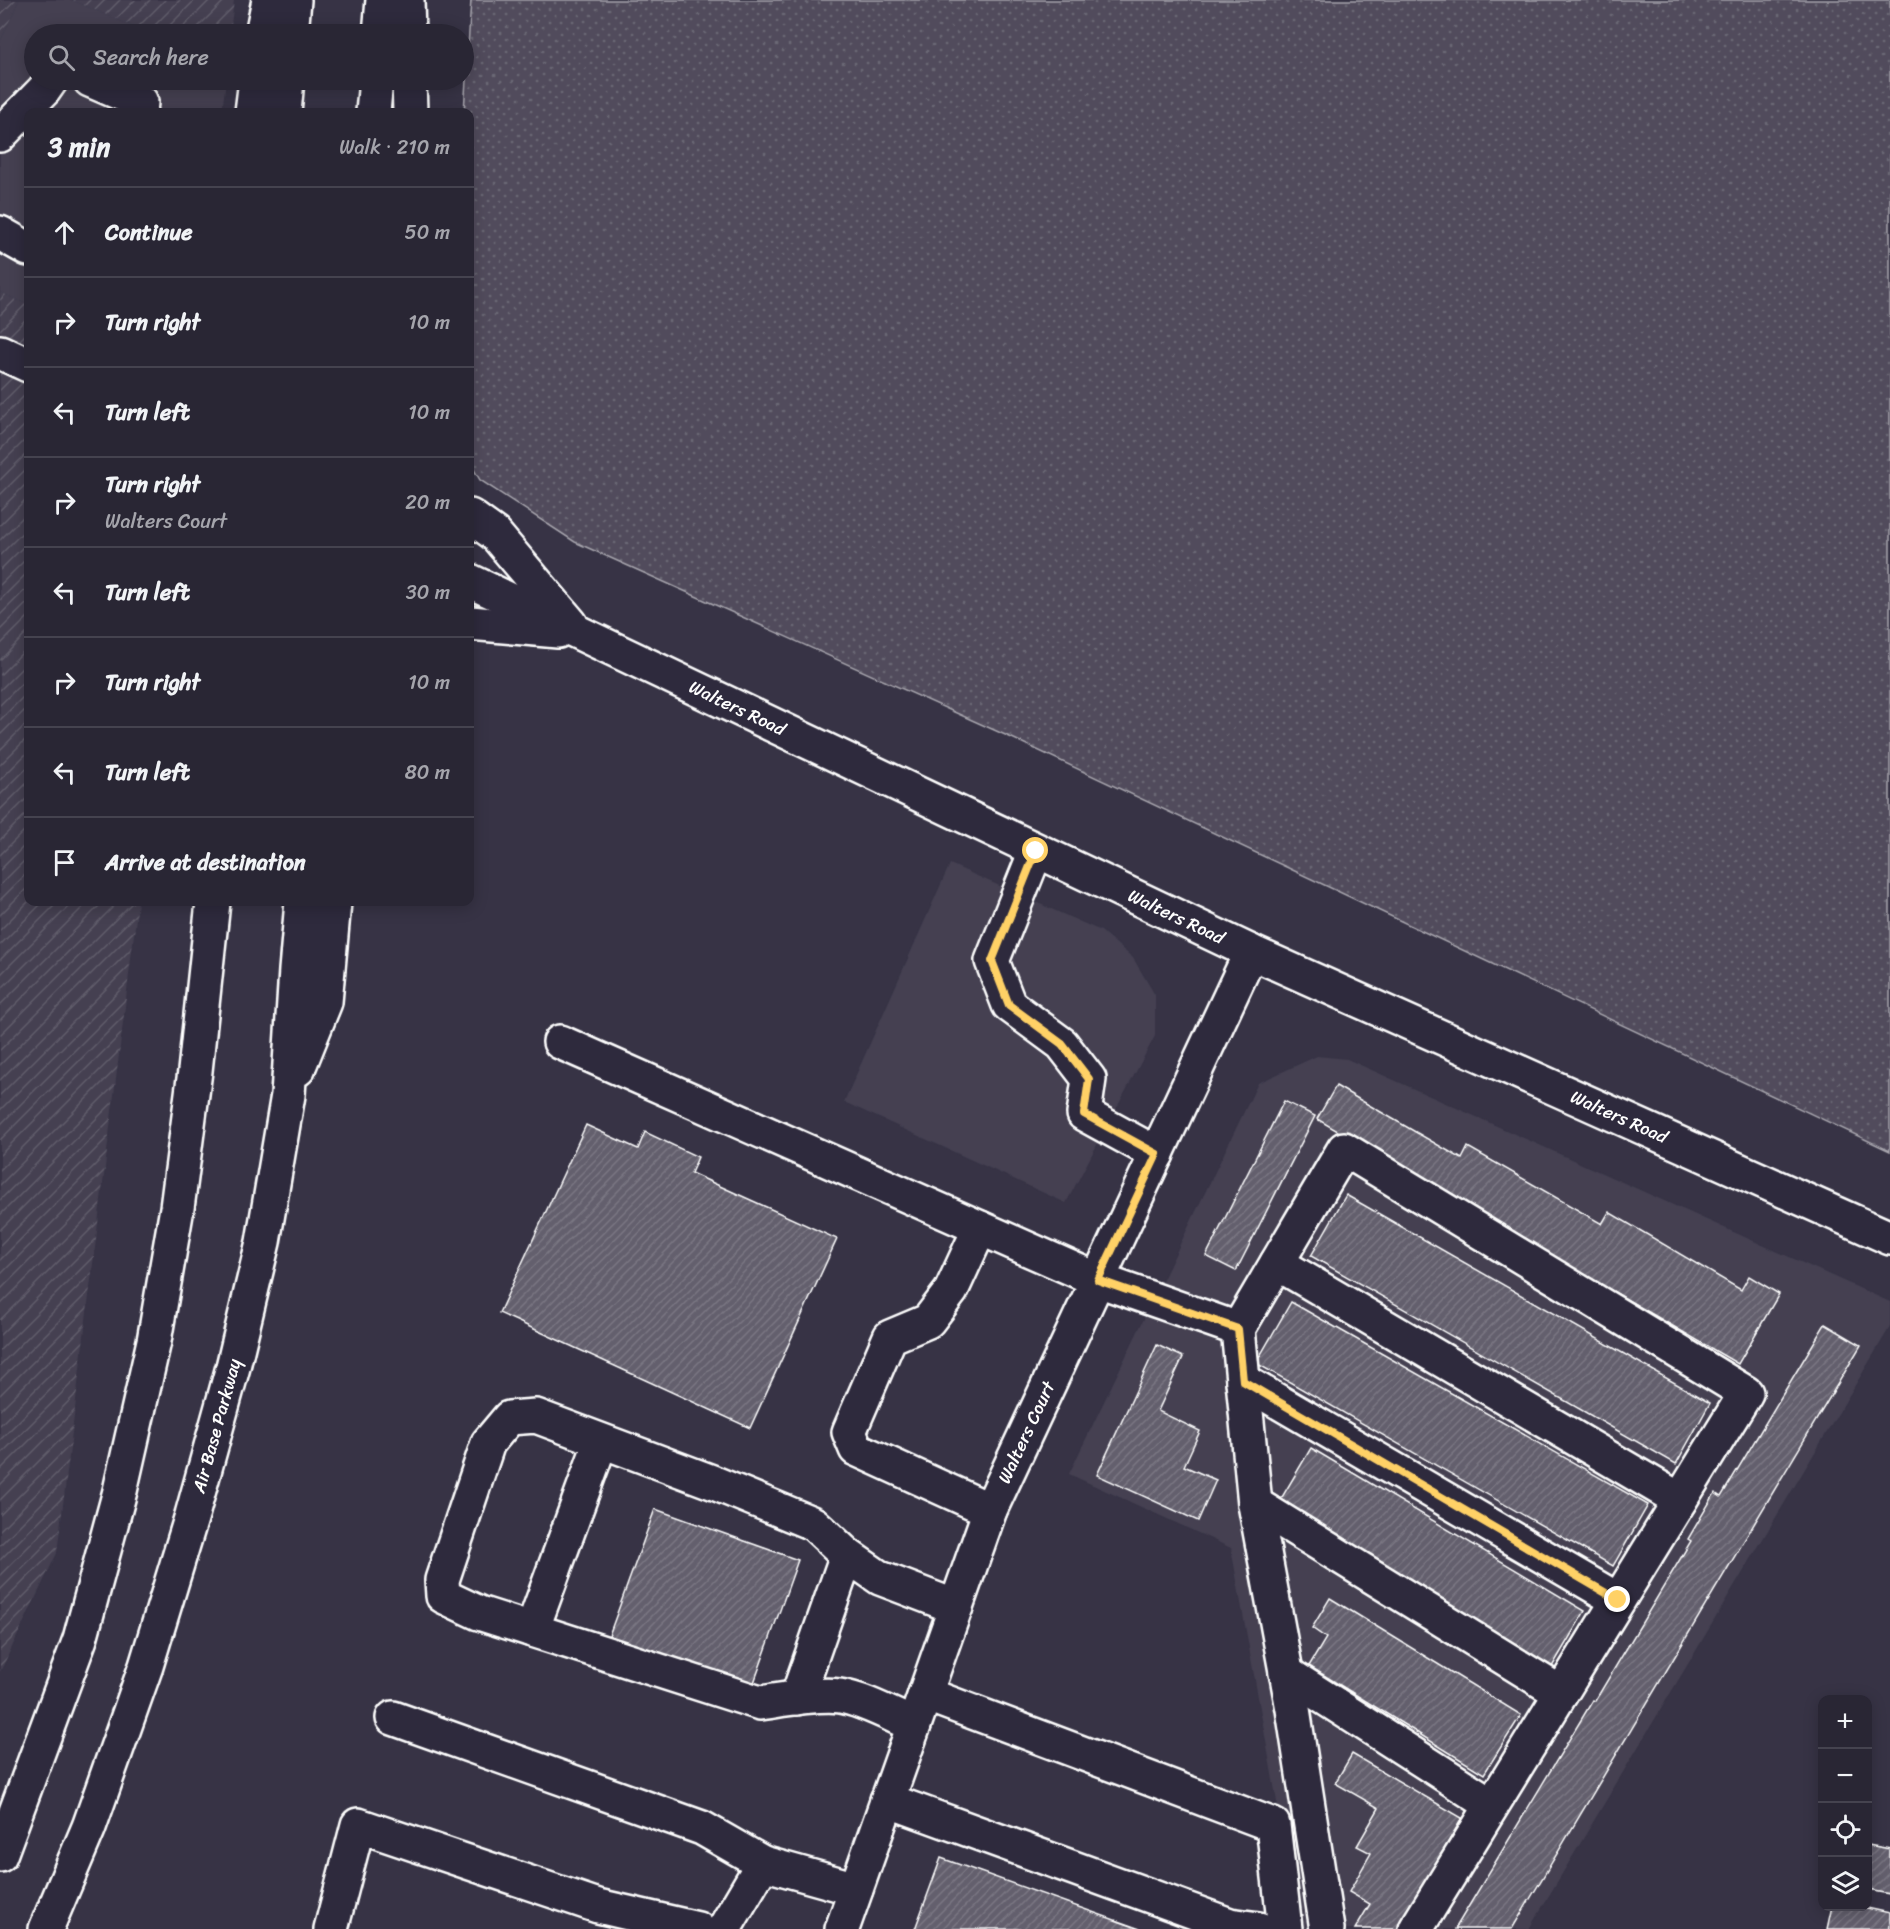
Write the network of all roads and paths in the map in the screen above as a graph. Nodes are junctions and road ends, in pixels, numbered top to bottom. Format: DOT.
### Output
graph roads {
  1 [pos="269,0"];
  2 [pos="294,0"];
  3 [pos="382,0"];
  4 [pos="407,0"];
  5 [pos="264,24"];
  6 [pos="292,24"];
  7 [pos="381,24"];
  8 [pos="408,24"];
  9 [pos="44,90"];
  10 [pos="113,90"];
  11 [pos="255,90"];
  12 [pos="286,90"];
  13 [pos="375,90"];
  14 [pos="409,90"];
  15 [pos="26,108"];
  16 [pos="140,108"];
  17 [pos="252,108"];
  18 [pos="284,108"];
  19 [pos="373,108"];
  20 [pos="410,108"];
  21 [pos="24,110"];
  22 [pos="0,135"];
  23 [pos="0,234"];
  24 [pos="24,247"];
  25 [pos="0,352"];
  26 [pos="24,363"];
  27 [pos="474,519"];
  28 [pos="474,583"];
  29 [pos="474,623"];
  30 [pos="578,633"];
  31 [pos="1036,851"];
  32 [pos="213,906"];
  33 [pos="302,906"];
  34 [pos="334,906"];
  35 [pos="1251,952"];
  36 [pos="560,1042"];
  37 [pos="288,1095"];
  38 [pos="1157,1154"];
  39 [pos="980,1228"];
  40 [pos="1890,1238"];
  41 [pos="1277,1263"];
  42 [pos="1098,1280"];
  43 [pos="1238,1329"];
  44 [pos="1243,1381"];
  45 [pos="601,1441"];
  46 [pos="1680,1500"];
  47 [pos="1255,1503"];
  48 [pos="990,1510"];
  49 [pos="847,1555"];
  50 [pos="1618,1600"];
  51 [pos="956,1607"];
  52 [pos="532,1630"];
  53 [pos="1286,1673"];
  54 [pos="1561,1693"];
  55 [pos="925,1694"];
  56 [pos="797,1698"];
  57 [pos="393,1718"];
  58 [pos="914,1725"];
  59 [pos="887,1800"];
  60 [pos="1492,1805"];
  61 [pos="0,1855"];
  62 [pos="763,1863"];
  63 [pos="856,1889"];
  64 [pos="46,1929"];
  65 [pos="331,1929"];
  66 [pos="698,1929"];
  67 [pos="724,1929"];
  68 [pos="842,1929"];
  69 [pos="1258,1929"];
  70 [pos="1285,1929"];
  71 [pos="1327,1929"];
  72 [pos="1416,1929"];
  1 -- 5 [label="main road"];
  2 -- 6 [label="main road"];
  3 -- 7 [label="main road"];
  4 -- 8 [label="main road"];
  9 -- 15 [label="main road"];
  10 -- 16 [label="main road"];
  11 -- 17 [label="main road"];
  12 -- 18 [label="main road"];
  13 -- 19 [label="main road"];
  14 -- 20 [label="main road"];
  21 -- 22 [label="main road"];
  23 -- 24 [label="main road"];
  25 -- 26 [label="main road"];
  27 -- 30 [label="main road"];
  28 -- 30 [label="main road, Walters Road"];
  29 -- 30 [label="main road"];
  30 -- 31 [label="main road, Walters Road"];
  31 -- 35 [label="main road, Walters Road"];
  31 -- 38 [label="main road"];
  32 -- 61 [label="main road"];
  33 -- 37 [label="main road, Air Base Parkway"];
  34 -- 37 [label="main road"];
  35 -- 38 [label="main road, Walters Court"];
  35 -- 40 [label="main road, Walters Road"];
  36 -- 39 [label="main road"];
  37 -- 64 [label="main road, Air Base Parkway"];
  38 -- 42 [label="main road, Walters Court"];
  39 -- 42 [label="main road"];
  39 -- 48 [label="main road"];
  41 -- 43 [label="main road"];
  41 -- 46 [label="main road"];
  41 -- 46 [label="main road"];
  42 -- 43 [label="main road"];
  42 -- 48 [label="main road, Walters Court"];
  43 -- 44 [label="main road"];
  44 -- 47 [label="main road"];
  44 -- 50 [label="main road"];
  45 -- 49 [label="main road"];
  45 -- 52 [label="main road"];
  45 -- 52 [label="main road"];
  46 -- 50 [label="main road"];
  47 -- 53 [label="main road"];
  47 -- 54 [label="main road"];
  48 -- 51 [label="main road, Walters Court"];
  49 -- 51 [label="main road"];
  49 -- 56 [label="main road"];
  50 -- 54 [label="main road"];
  51 -- 55 [label="main road, Walters Court"];
  52 -- 56 [label="main road"];
  53 -- 60 [label="main road"];
  53 -- 71 [label="main road"];
  54 -- 60 [label="main road"];
  55 -- 58 [label="main road, Walters Court"];
  55 -- 70 [label="main road"];
  56 -- 58 [label="main road"];
  57 -- 62 [label="main road"];
  58 -- 59 [label="main road, Walters Court"];
  59 -- 63 [label="main road, Walters Court"];
  59 -- 69 [label="main road"];
  60 -- 72 [label="main road"];
  62 -- 63 [label="main road"];
  62 -- 67 [label="main road"];
  63 -- 68 [label="main road, Walters Court"];
  65 -- 66 [label="main road"];
}
